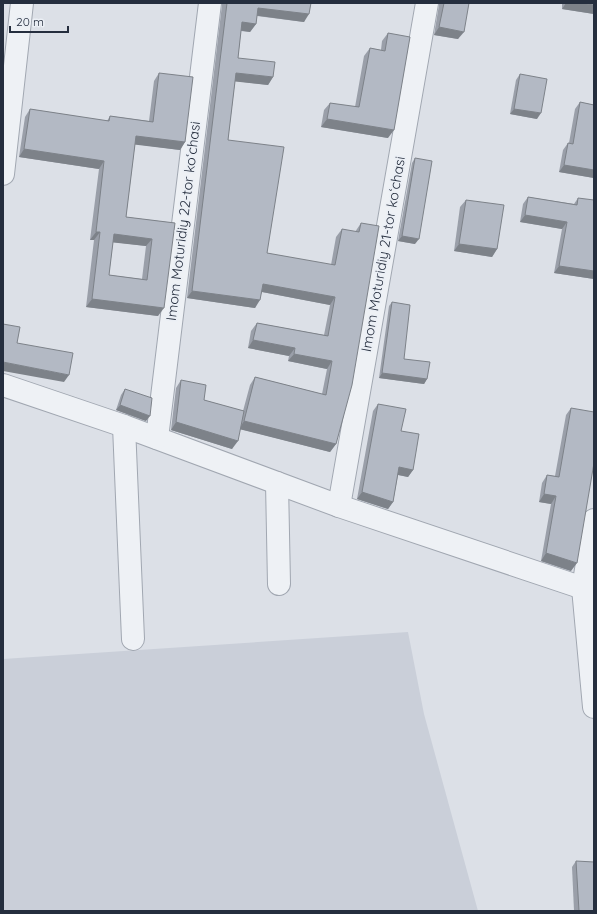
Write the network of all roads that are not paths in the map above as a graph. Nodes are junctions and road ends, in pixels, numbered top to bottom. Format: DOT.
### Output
graph roads {
  1 [pos="22,3"];
  2 [pos="210,3"];
  3 [pos="427,3"];
  4 [pos="3,174"];
  5 [pos="3,384"];
  6 [pos="124,426"];
  7 [pos="157,438"];
  8 [pos="277,483"];
  9 [pos="339,506"];
  10 [pos="594,520"];
  11 [pos="278,584"];
  12 [pos="583,588"];
  13 [pos="133,639"];
  14 [pos="594,707"];
  1 -- 4 [label="street"];
  2 -- 7 [label="street, Imom Moturidiy 22-tor koʻchasi"];
  3 -- 9 [label="street, Imom Moturidiy 21-tor koʻchasi"];
  5 -- 6 [label="street"];
  6 -- 7 [label="street"];
  6 -- 13 [label="street"];
  7 -- 8 [label="street"];
  8 -- 9 [label="street"];
  8 -- 11 [label="street"];
  9 -- 12 [label="street"];
  10 -- 12 [label="street"];
  12 -- 14 [label="street"];
}
